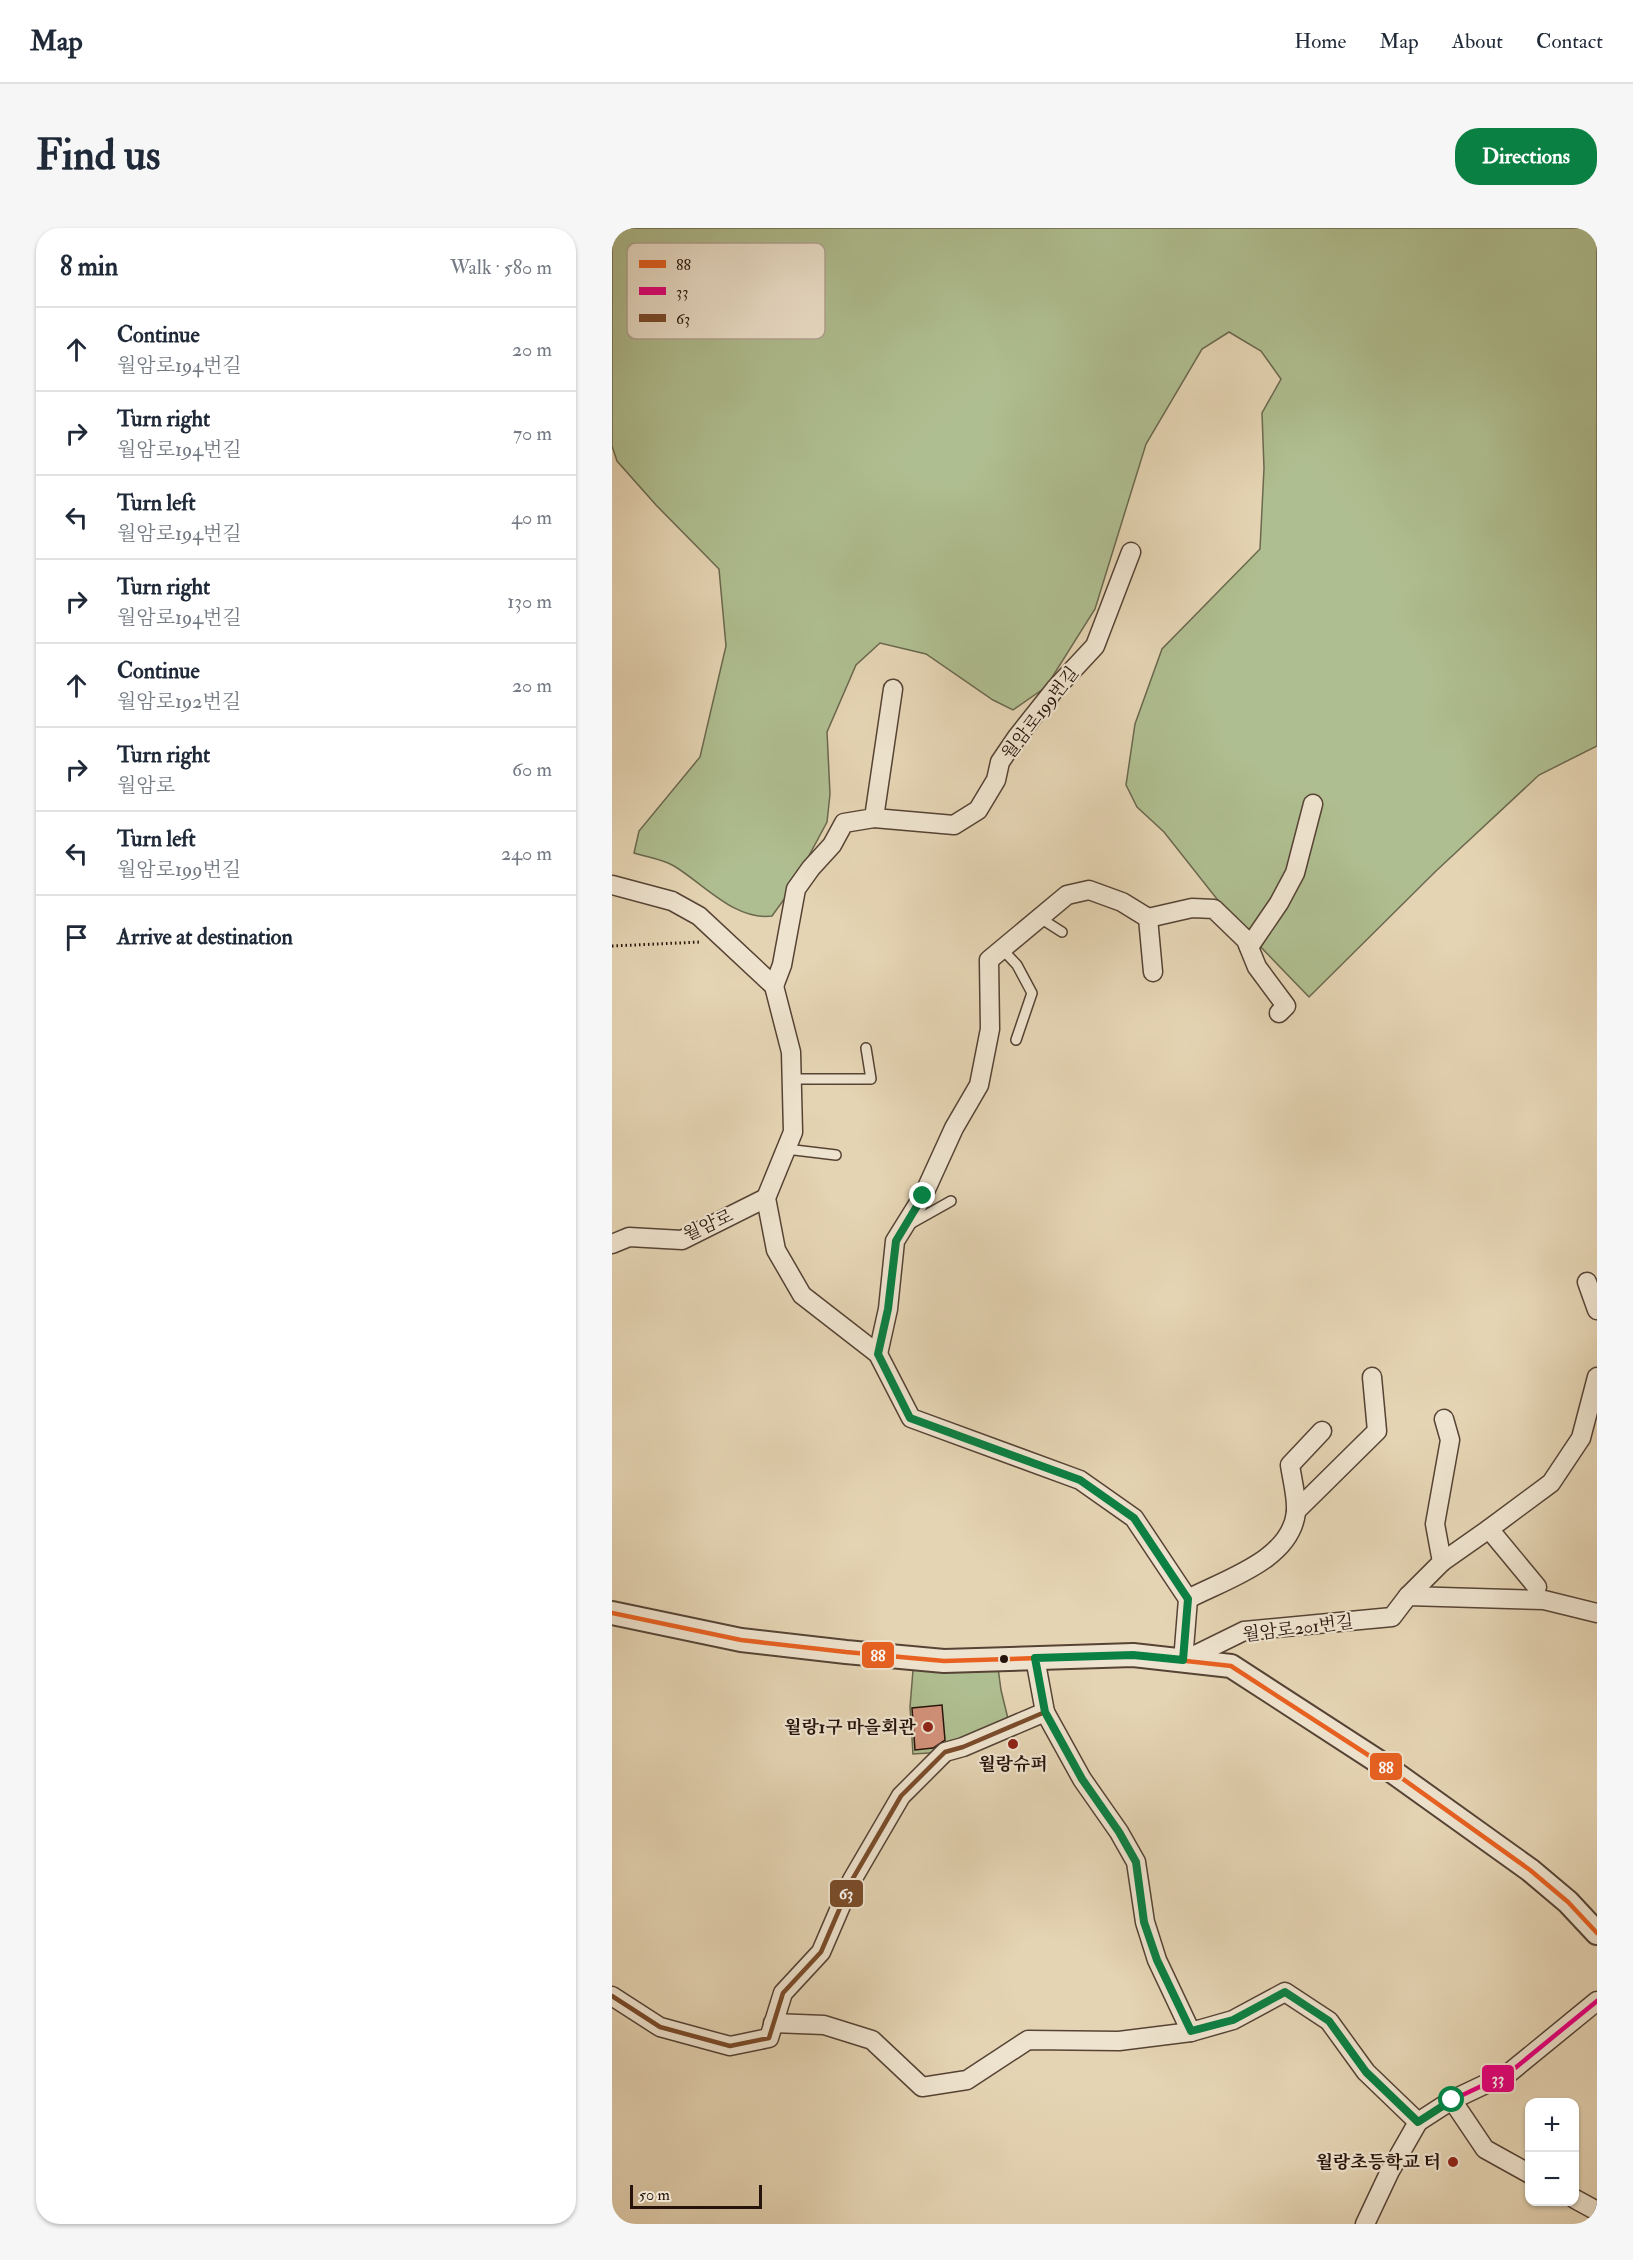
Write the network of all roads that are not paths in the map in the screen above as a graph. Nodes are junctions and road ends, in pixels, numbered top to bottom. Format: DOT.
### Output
graph roads {
  1 [pos="1131,552"];
  2 [pos="893,689"];
  3 [pos="1313,804"];
  4 [pos="874,818"];
  5 [pos="612,885"];
  6 [pos="1040,918"];
  7 [pos="1148,918"];
  8 [pos="1062,932"];
  9 [pos="1249,947"];
  10 [pos="1002,949"];
  11 [pos="1153,972"];
  12 [pos="774,986"];
  13 [pos="1279,1013"];
  14 [pos="1016,1040"];
  15 [pos="866,1048"];
  16 [pos="792,1079"];
  17 [pos="786,1149"];
  18 [pos="836,1155"];
  19 [pos="766,1198"];
  20 [pos="951,1201"];
  21 [pos="903,1229"];
  22 [pos="612,1244"];
  23 [pos="1587,1282"];
  24 [pos="1597,1310"];
  25 [pos="878,1354"];
  26 [pos="1372,1377"];
  27 [pos="1597,1377"];
  28 [pos="1444,1419"];
  29 [pos="1322,1431"];
  30 [pos="1296,1511"];
  31 [pos="1489,1529"];
  32 [pos="1442,1562"];
  33 [pos="1537,1587"];
  34 [pos="1408,1596"];
  35 [pos="1188,1599"];
  36 [pos="612,1613"];
  37 [pos="1597,1613"];
  38 [pos="1035,1658"];
  39 [pos="1183,1660"];
  40 [pos="1045,1712"];
  41 [pos="1597,1933"];
  42 [pos="612,1996"];
  43 [pos="1597,2001"];
  44 [pos="773,2023"];
  45 [pos="1191,2031"];
  46 [pos="1452,2100"];
  47 [pos="1418,2122"];
  48 [pos="1525,2171"];
  49 [pos="1579,2201"];
  50 [pos="1597,2211"];
  51 [pos="1365,2224"];
  1 -- 4 [label="street, 월암로199번길"];
  2 -- 4 [label="street"];
  3 -- 9 [label="street"];
  4 -- 12 [label="street, 월암로199번길"];
  5 -- 12 [label="street"];
  6 -- 7 [label="street"];
  6 -- 8 [label="lane"];
  6 -- 10 [label="street"];
  7 -- 9 [label="street"];
  7 -- 11 [label="street"];
  9 -- 13 [label="street"];
  10 -- 14 [label="lane"];
  10 -- 21 [label="street"];
  12 -- 16 [label="street"];
  15 -- 16 [label="lane"];
  16 -- 17 [label="street"];
  17 -- 18 [label="lane"];
  17 -- 19 [label="street"];
  19 -- 22 [label="street, 월암로"];
  19 -- 25 [label="street"];
  20 -- 21 [label="lane"];
  21 -- 25 [label="street"];
  23 -- 24 [label="street"];
  25 -- 35 [label="street"];
  26 -- 30 [label="street"];
  27 -- 31 [label="street, 월암로201번길"];
  28 -- 32 [label="street"];
  29 -- 30 [label="street"];
  30 -- 35 [label="street"];
  31 -- 32 [label="street, 월암로201번길"];
  31 -- 33 [label="street"];
  32 -- 34 [label="street, 월암로201번길"];
  34 -- 37 [label="street"];
  34 -- 39 [label="street, 월암로201번길"];
  35 -- 39 [label="street"];
  36 -- 38 [label="street"];
  38 -- 39 [label="street"];
  38 -- 40 [label="street"];
  39 -- 41 [label="street"];
  40 -- 44 [label="street"];
  40 -- 45 [label="street"];
  42 -- 44 [label="street"];
  43 -- 46 [label="street"];
  44 -- 45 [label="street"];
  45 -- 47 [label="street"];
  46 -- 47 [label="street"];
  46 -- 48 [label="street"];
  47 -- 51 [label="street"];
  49 -- 50 [label="street"];
}
